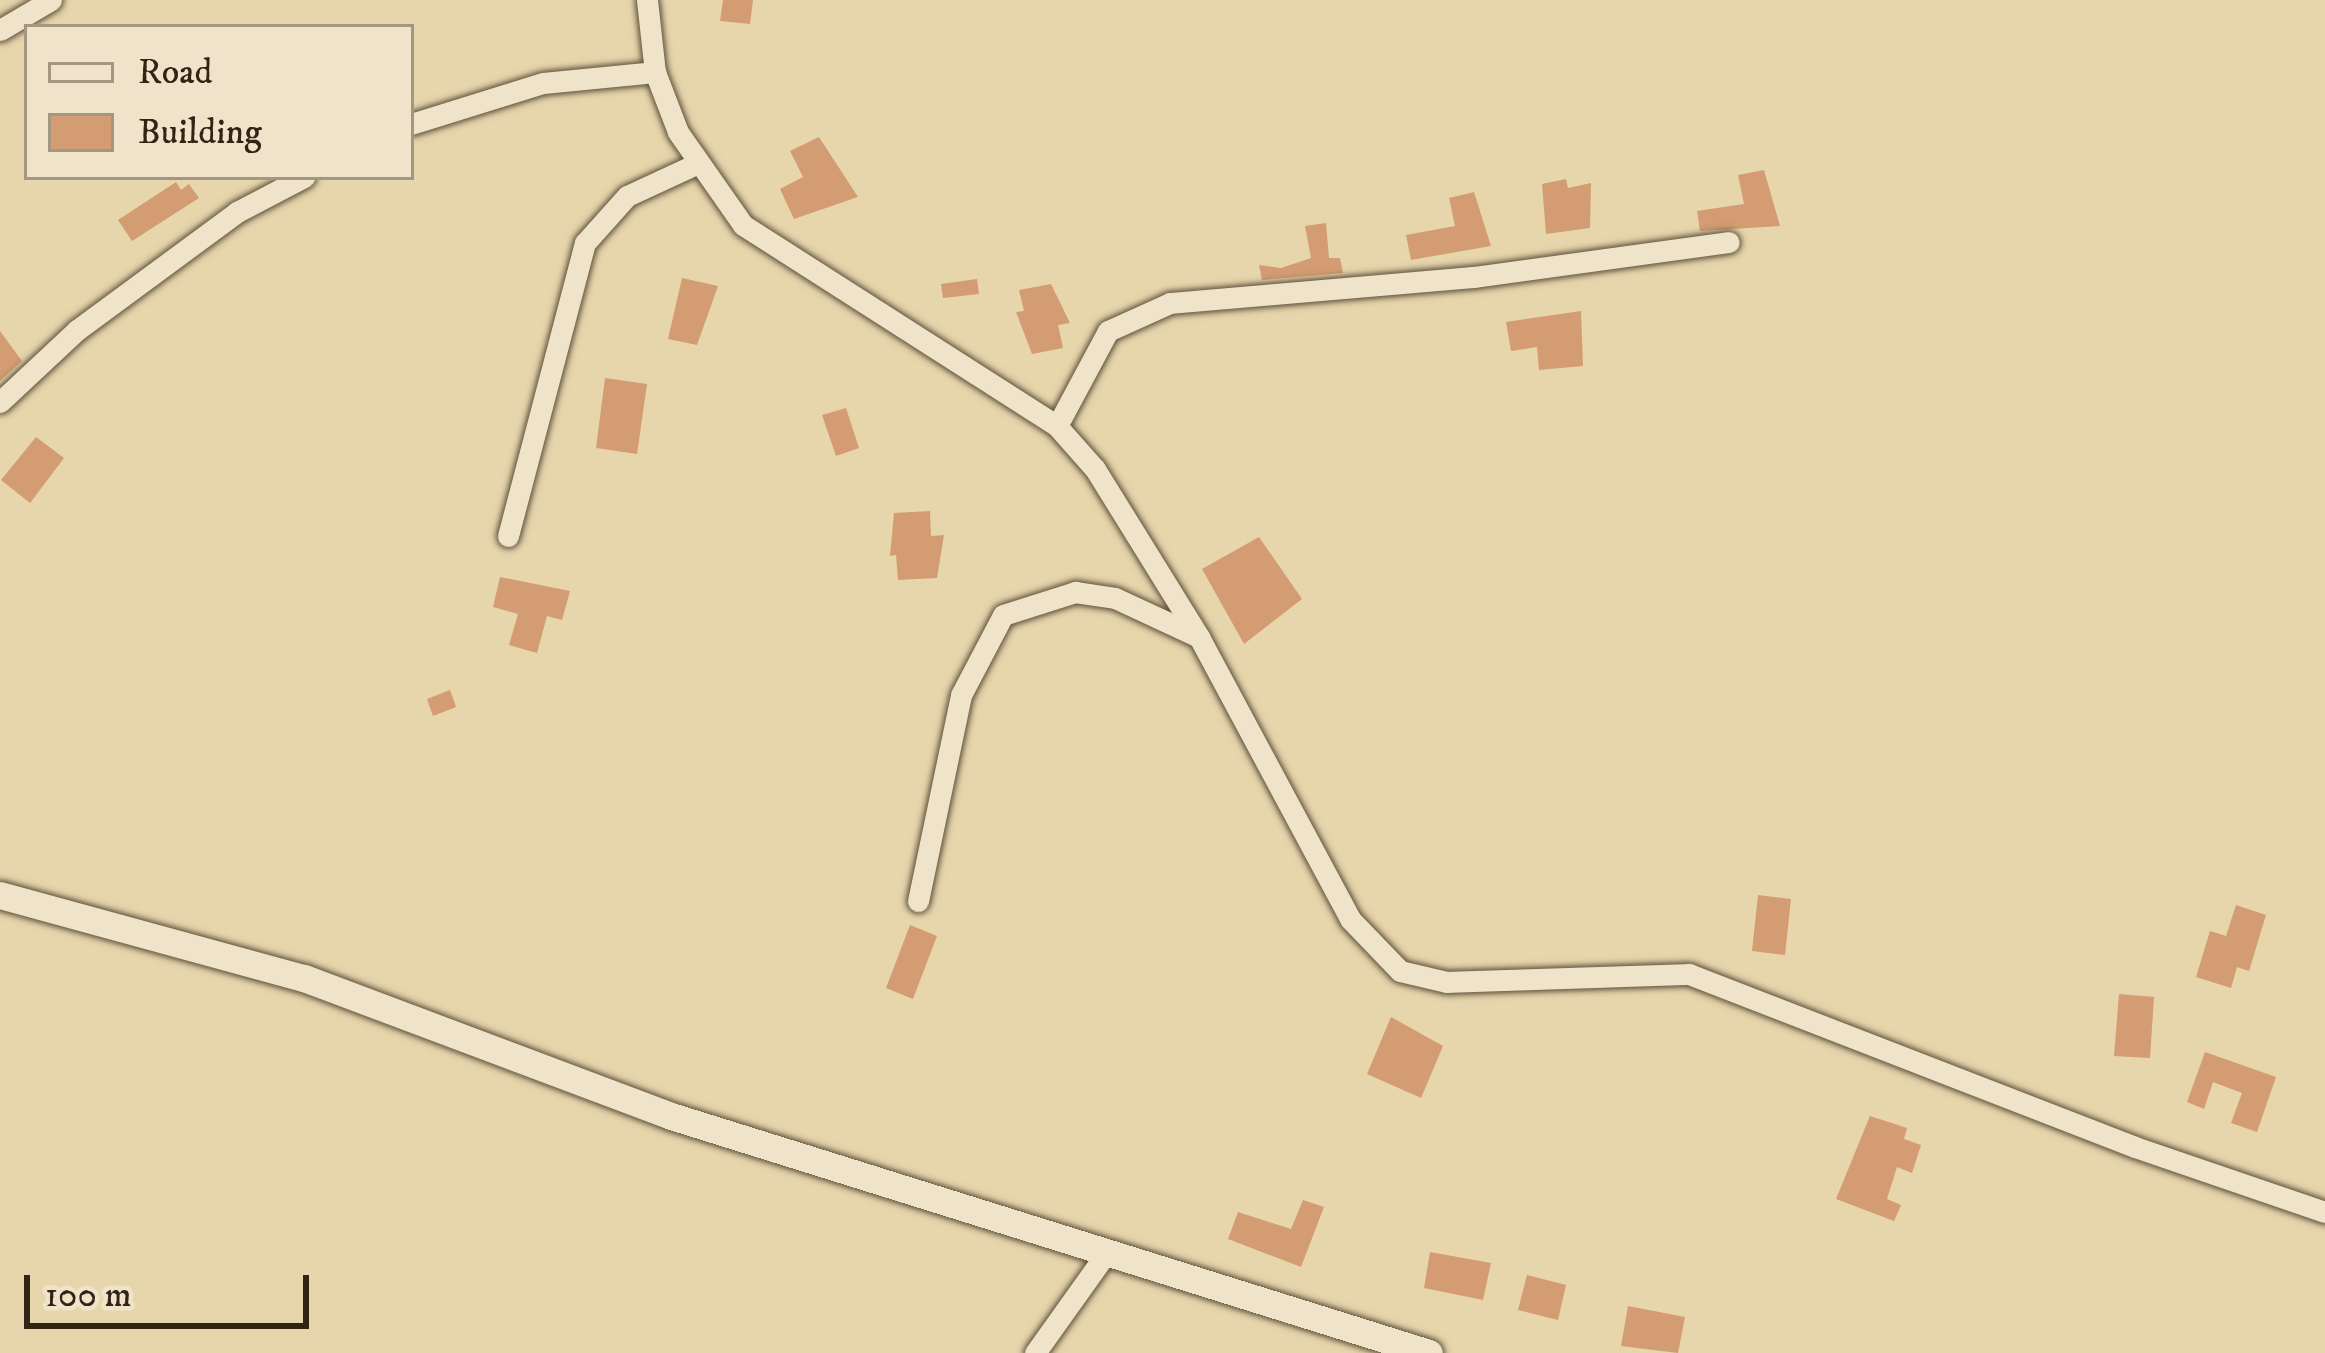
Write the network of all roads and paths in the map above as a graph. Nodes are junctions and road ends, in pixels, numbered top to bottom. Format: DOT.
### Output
graph roads {
  1 [pos="51,0"];
  2 [pos="647,0"];
  3 [pos="0,31"];
  4 [pos="655,72"];
  5 [pos="414,123"];
  6 [pos="698,163"];
  7 [pos="298,180"];
  8 [pos="1729,242"];
  9 [pos="0,402"];
  10 [pos="1057,426"];
  11 [pos="508,536"];
  12 [pos="1199,637"];
  13 [pos="0,896"];
  14 [pos="918,902"];
  15 [pos="2325,1212"];
  16 [pos="1105,1256"];
  17 [pos="1036,1353"];
  18 [pos="1429,1353"];
  1 -- 3 [label="street"];
  2 -- 4 [label="street"];
  4 -- 5 [label="street"];
  4 -- 6 [label="street"];
  6 -- 10 [label="street"];
  6 -- 11 [label="street"];
  7 -- 9 [label="street"];
  8 -- 10 [label="street"];
  10 -- 12 [label="street"];
  12 -- 14 [label="street"];
  12 -- 15 [label="street"];
  13 -- 16 [label="street"];
  16 -- 17 [label="street"];
  16 -- 18 [label="street"];
}
